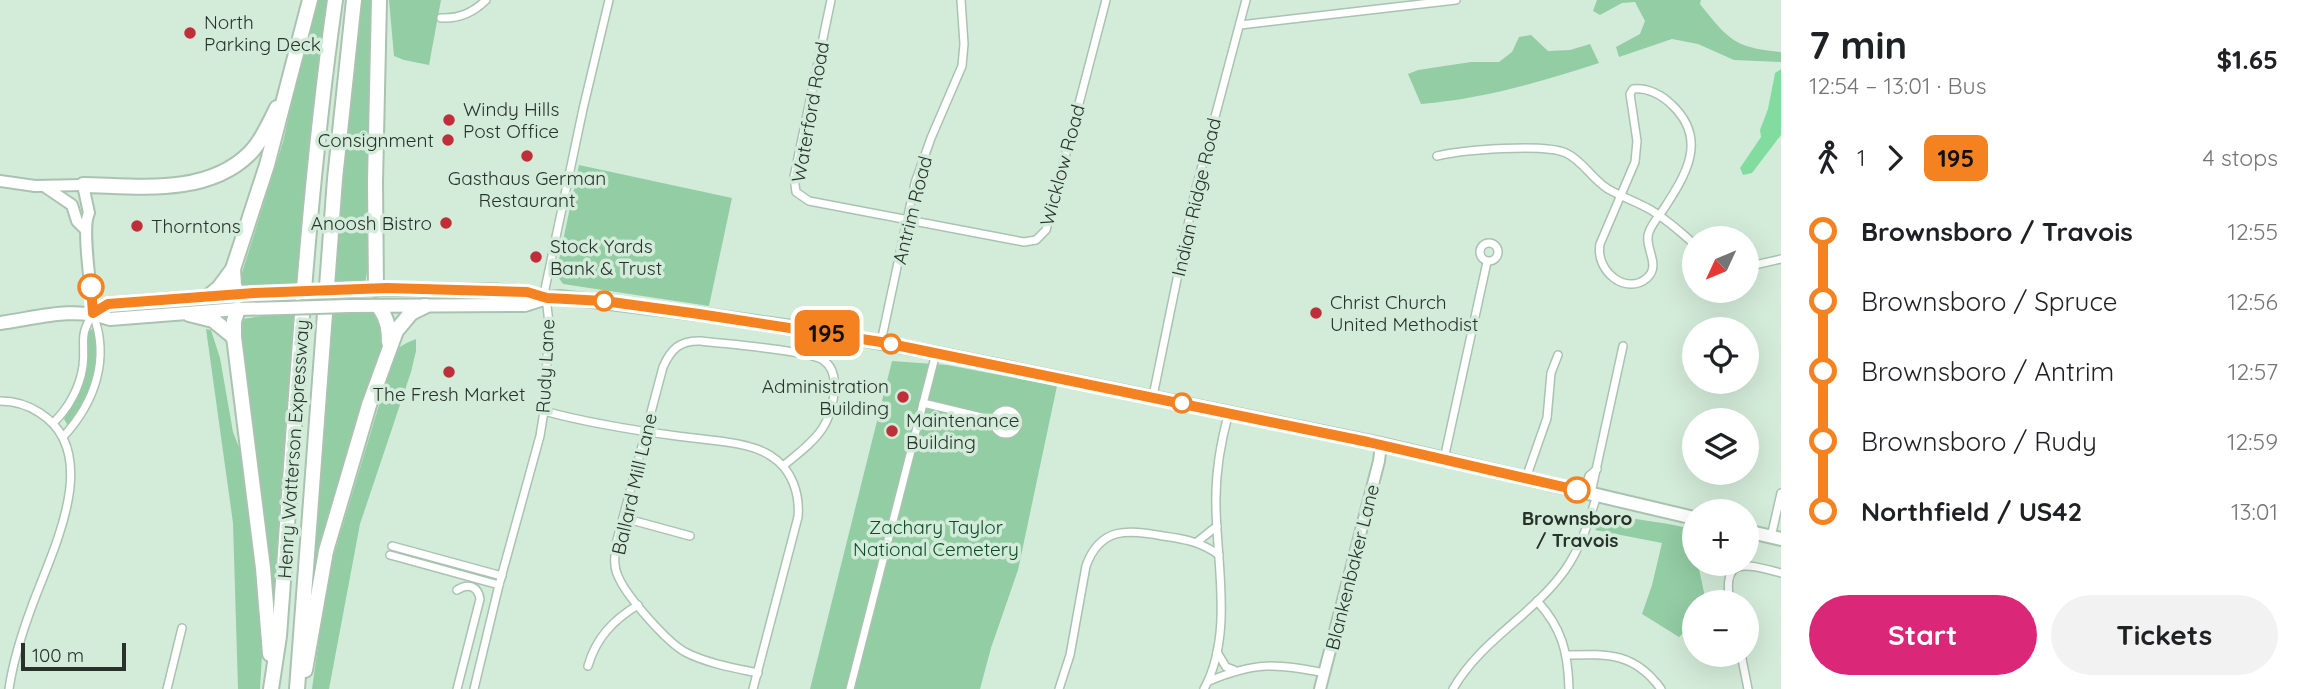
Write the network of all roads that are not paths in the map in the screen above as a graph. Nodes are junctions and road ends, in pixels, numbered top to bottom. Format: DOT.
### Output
graph roads {
  1 [pos="310,0"];
  2 [pos="335,0"];
  3 [pos="354,0"];
  4 [pos="379,0"];
  5 [pos="486,0"];
  6 [pos="609,0"];
  7 [pos="831,0"];
  8 [pos="961,0"];
  9 [pos="1106,0"];
  10 [pos="1246,0"];
  11 [pos="1455,0"];
  12 [pos="441,18"];
  13 [pos="1240,25"];
  14 [pos="288,88"];
  15 [pos="1437,156"];
  16 [pos="0,181"];
  17 [pos="44,186"];
  18 [pos="83,186"];
  19 [pos="1621,195"];
  20 [pos="1659,215"];
  21 [pos="907,220"];
  22 [pos="86,230"];
  23 [pos="1682,234"];
  24 [pos="1781,259"];
  25 [pos="1487,262"];
  26 [pos="1759,264"];
  27 [pos="233,269"];
  28 [pos="376,289"];
  29 [pos="208,297"];
  30 [pos="547,298"];
  31 [pos="238,302"];
  32 [pos="425,306"];
  33 [pos="379,307"];
  34 [pos="93,313"];
  35 [pos="189,314"];
  36 [pos="0,323"];
  37 [pos="234,337"];
  38 [pos="881,342"];
  39 [pos="1623,346"];
  40 [pos="390,347"];
  41 [pos="936,353"];
  42 [pos="1558,355"];
  43 [pos="1153,396"];
  44 [pos="0,401"];
  45 [pos="923,403"];
  46 [pos="544,411"];
  47 [pos="1229,412"];
  48 [pos="993,420"];
  49 [pos="58,430"];
  50 [pos="646,432"];
  51 [pos="1381,444"];
  52 [pos="1444,459"];
  53 [pos="783,466"];
  54 [pos="1526,478"];
  55 [pos="1591,493"];
  56 [pos="1781,493"];
  57 [pos="1682,515"];
  58 [pos="624,518"];
  59 [pos="1217,526"];
  60 [pos="690,536"];
  61 [pos="1776,538"];
  62 [pos="1197,542"];
  63 [pos="1219,555"];
  64 [pos="1781,573"];
  65 [pos="502,576"];
  66 [pos="499,585"];
  67 [pos="457,590"];
  68 [pos="1729,590"];
  69 [pos="1537,600"];
  70 [pos="638,605"];
  71 [pos="182,628"];
  72 [pos="1216,652"];
  73 [pos="1566,655"];
  74 [pos="588,666"];
  75 [pos="1744,667"];
  76 [pos="1234,670"];
  77 [pos="758,673"];
  78 [pos="1325,673"];
  79 [pos="272,683"];
  80 [pos="1206,685"];
  81 [pos="9,689"];
  82 [pos="167,689"];
  83 [pos="299,689"];
  84 [pos="457,689"];
  85 [pos="474,689"];
  86 [pos="753,689"];
  87 [pos="850,689"];
  88 [pos="1059,689"];
  89 [pos="1320,689"];
  90 [pos="1453,689"];
  91 [pos="1569,689"];
  92 [pos="1661,689"];
  93 [pos="1748,689"];
  1 -- 14 [label="highway"];
  2 -- 79 [label="highway, Henry Watterson Expressway"];
  3 -- 83 [label="highway, Henry Watterson Expressway"];
  4 -- 28 [label="highway"];
  5 -- 12 [label="street"];
  6 -- 30 [label="street, Rudy Lane"];
  7 -- 21 [label="street, Waterford Road"];
  8 -- 21 [label="street, Antrim Road"];
  9 -- 21 [label="street, Wicklow Road"];
  10 -- 13 [label="street, Indian Ridge Road"];
  11 -- 13 [label="street"];
  13 -- 43 [label="street, Indian Ridge Road"];
  14 -- 18 [label="highway"];
  14 -- 27 [label="highway"];
  15 -- 19 [label="street"];
  16 -- 17 [label="street"];
  17 -- 18 [label="street"];
  17 -- 22 [label="street"];
  18 -- 22 [label="street"];
  19 -- 20 [label="street"];
  19 -- 20 [label="street"];
  19 -- 20 [label="street"];
  20 -- 23 [label="street"];
  21 -- 38 [label="street, Antrim Road"];
  22 -- 34 [label="street"];
  24 -- 26 [label="street"];
  25 -- 52 [label="street"];
  27 -- 29 [label="highway"];
  27 -- 31 [label="highway"];
  28 -- 30 [label="main road"];
  28 -- 31 [label="main road, bridge"];
  28 -- 33 [label="main road"];
  29 -- 31 [label="main road"];
  29 -- 34 [label="main road"];
  30 -- 32 [label="main road"];
  30 -- 38 [label="main road"];
  30 -- 46 [label="street, Rudy Lane"];
  31 -- 33 [label="main road, bridge"];
  31 -- 35 [label="main road"];
  31 -- 37 [label="highway"];
  32 -- 33 [label="main road"];
  32 -- 40 [label="highway"];
  33 -- 40 [label="highway"];
  34 -- 35 [label="main road"];
  34 -- 36 [label="main road"];
  34 -- 49 [label="street"];
  34 -- 49 [label="street"];
  35 -- 37 [label="highway"];
  37 -- 79 [label="highway"];
  38 -- 41 [label="main road"];
  39 -- 55 [label="street"];
  40 -- 83 [label="highway"];
  41 -- 43 [label="main road"];
  41 -- 45 [label="street"];
  42 -- 54 [label="street"];
  43 -- 47 [label="main road"];
  44 -- 49 [label="street"];
  45 -- 48 [label="street"];
  45 -- 87 [label="street"];
  46 -- 50 [label="street"];
  46 -- 65 [label="street, Rudy Lane"];
  47 -- 51 [label="main road"];
  47 -- 59 [label="street"];
  49 -- 81 [label="street"];
  50 -- 53 [label="street"];
  50 -- 53 [label="street, Ballard Mill Lane"];
  50 -- 58 [label="street, Ballard Mill Lane"];
  51 -- 52 [label="main road"];
  51 -- 78 [label="street, Blankenbaker Lane"];
  52 -- 54 [label="main road"];
  53 -- 77 [label="street"];
  54 -- 55 [label="main road"];
  55 -- 57 [label="main road"];
  55 -- 69 [label="street"];
  56 -- 61 [label="street"];
  58 -- 60 [label="street"];
  58 -- 70 [label="street, Ballard Mill Lane"];
  59 -- 62 [label="street"];
  59 -- 63 [label="street"];
  62 -- 63 [label="street"];
  62 -- 88 [label="street"];
  63 -- 72 [label="street"];
  64 -- 68 [label="street"];
  65 -- 66 [label="street, Rudy Lane"];
  65 -- 66 [label="street"];
  66 -- 85 [label="street, Rudy Lane"];
  67 -- 84 [label="street"];
  69 -- 73 [label="street"];
  69 -- 90 [label="street"];
  70 -- 74 [label="street"];
  70 -- 77 [label="street, Ballard Mill Lane"];
  71 -- 82 [label="street"];
  72 -- 76 [label="street"];
  72 -- 80 [label="street"];
  73 -- 91 [label="street"];
  73 -- 92 [label="street"];
  75 -- 93 [label="street"];
  76 -- 78 [label="street"];
  76 -- 80 [label="street"];
  77 -- 86 [label="street"];
  78 -- 89 [label="street, Blankenbaker Lane"];
}
